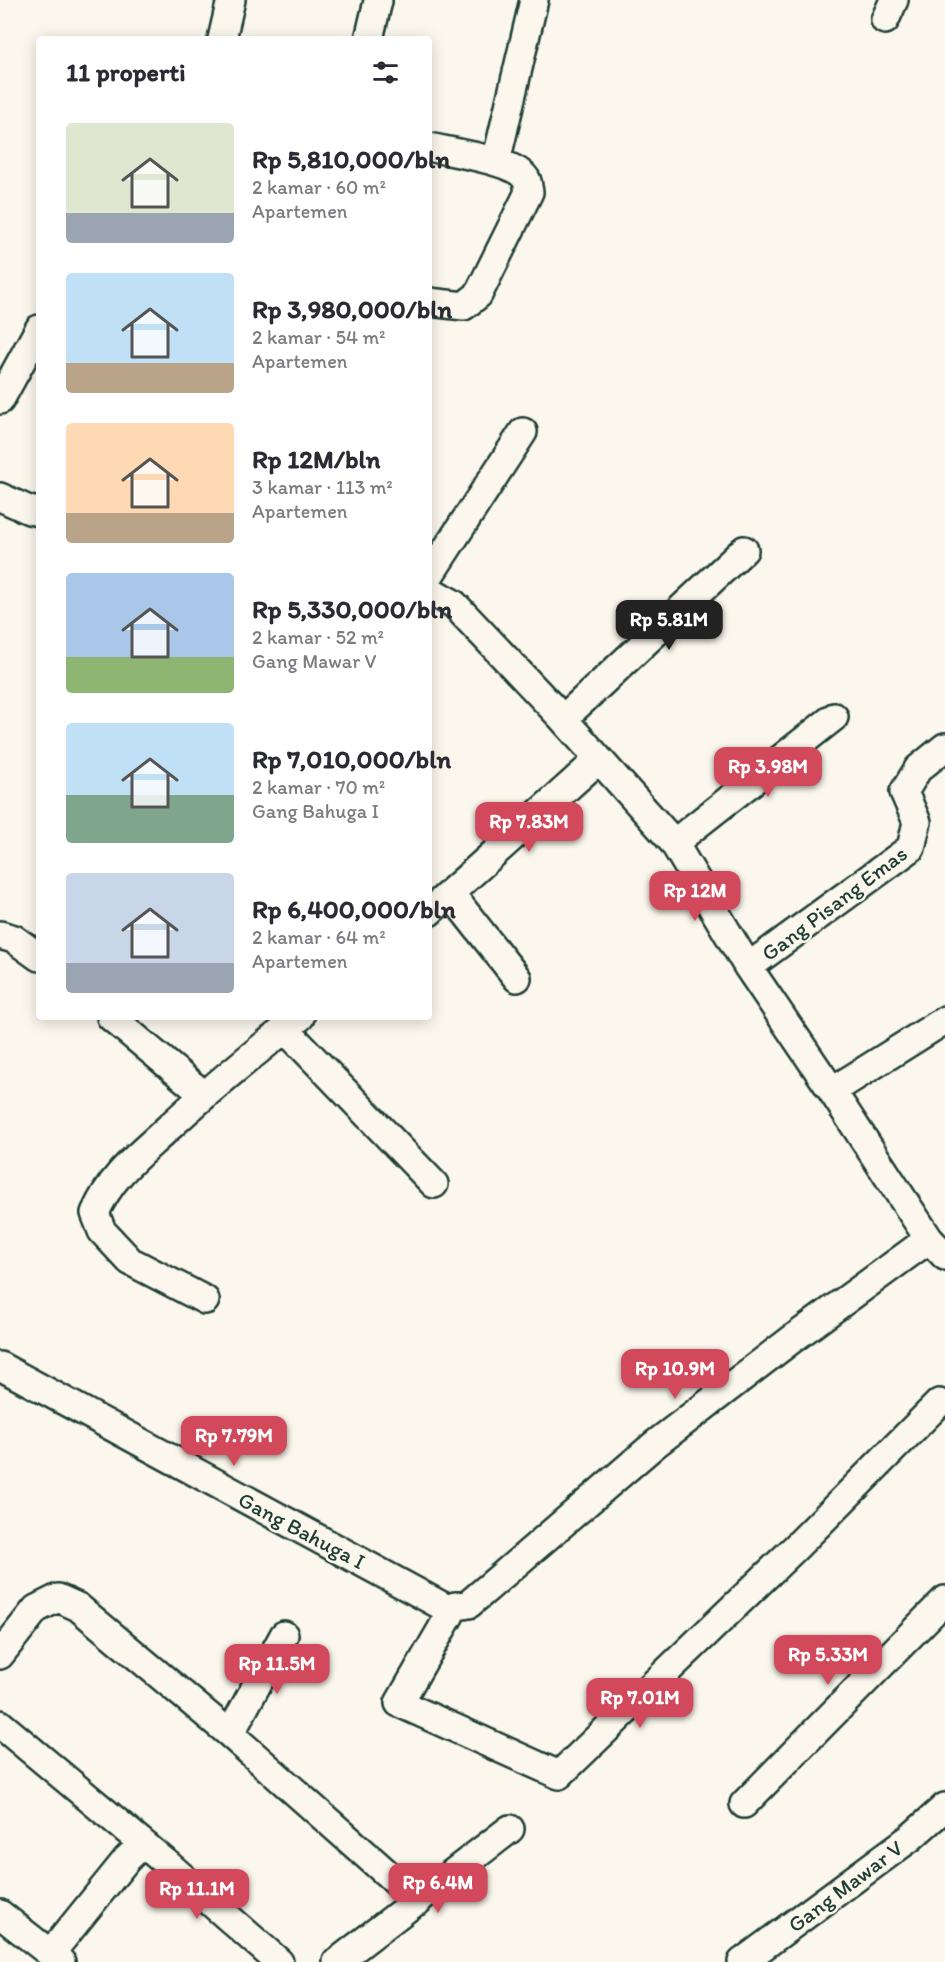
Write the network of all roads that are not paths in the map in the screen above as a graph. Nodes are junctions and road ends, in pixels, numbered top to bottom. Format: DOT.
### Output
graph roads {
  1 [pos="231,0"];
  2 [pos="534,0"];
  3 [pos="378,1"];
  4 [pos="223,36"];
  5 [pos="370,36"];
  6 [pos="432,148"];
  7 [pos="496,162"];
  8 [pos="432,302"];
  9 [pos="36,334"];
  10 [pos="0,400"];
  11 [pos="524,432"];
  12 [pos="0,497"];
  13 [pos="36,511"];
  14 [pos="744,550"];
  15 [pos="432,571"];
  16 [pos="432,592"];
  17 [pos="834,717"];
  18 [pos="564,719"];
  19 [pos="945,747"];
  20 [pos="598,760"];
  21 [pos="674,843"];
  22 [pos="450,893"];
  23 [pos="432,909"];
  24 [pos="0,935"];
  25 [pos="36,955"];
  26 [pos="748,968"];
  27 [pos="517,978"];
  28 [pos="115,1020"];
  29 [pos="945,1020"];
  30 [pos="293,1023"];
  31 [pos="832,1091"];
  32 [pos="204,1095"];
  33 [pos="434,1184"];
  34 [pos="937,1248"];
  35 [pos="205,1300"];
  36 [pos="0,1366"];
  37 [pos="939,1403"];
  38 [pos="945,1600"];
  39 [pos="451,1607"];
  40 [pos="284,1635"];
  41 [pos="0,1655"];
  42 [pos="0,1724"];
  43 [pos="230,1734"];
  44 [pos="744,1804"];
  45 [pos="945,1807"];
  46 [pos="510,1829"];
  47 [pos="142,1844"];
  48 [pos="418,1901"];
  49 [pos="0,1914"];
  50 [pos="56,1958"];
  51 [pos="279,1962"];
  52 [pos="337,1962"];
  53 [pos="742,1962"];
  1 -- 4 [label="street"];
  2 -- 7 [label="street"];
  3 -- 5 [label="street"];
  6 -- 7 [label="street"];
  7 -- 8 [label="street"];
  9 -- 10 [label="street"];
  11 -- 15 [label="street"];
  12 -- 13 [label="street"];
  14 -- 18 [label="street"];
  16 -- 18 [label="street"];
  17 -- 21 [label="street"];
  18 -- 20 [label="street"];
  19 -- 26 [label="street, Gang Pisang Emas"];
  20 -- 21 [label="street"];
  20 -- 22 [label="street"];
  21 -- 26 [label="street"];
  22 -- 23 [label="street"];
  22 -- 27 [label="street"];
  24 -- 25 [label="street"];
  26 -- 31 [label="street"];
  28 -- 32 [label="street"];
  29 -- 31 [label="street"];
  30 -- 32 [label="street"];
  30 -- 33 [label="street"];
  31 -- 34 [label="street"];
  32 -- 35 [label="street"];
  34 -- 39 [label="street"];
  36 -- 39 [label="street, Gang Bahuga I"];
  37 -- 39 [label="street"];
  38 -- 44 [label="street"];
  40 -- 43 [label="street"];
  41 -- 43 [label="street"];
  42 -- 47 [label="street"];
  43 -- 48 [label="street"];
  45 -- 53 [label="street, Gang Mawar V"];
  46 -- 48 [label="street"];
  47 -- 50 [label="street"];
  47 -- 51 [label="street"];
  48 -- 52 [label="street"];
  49 -- 50 [label="street"];
}
